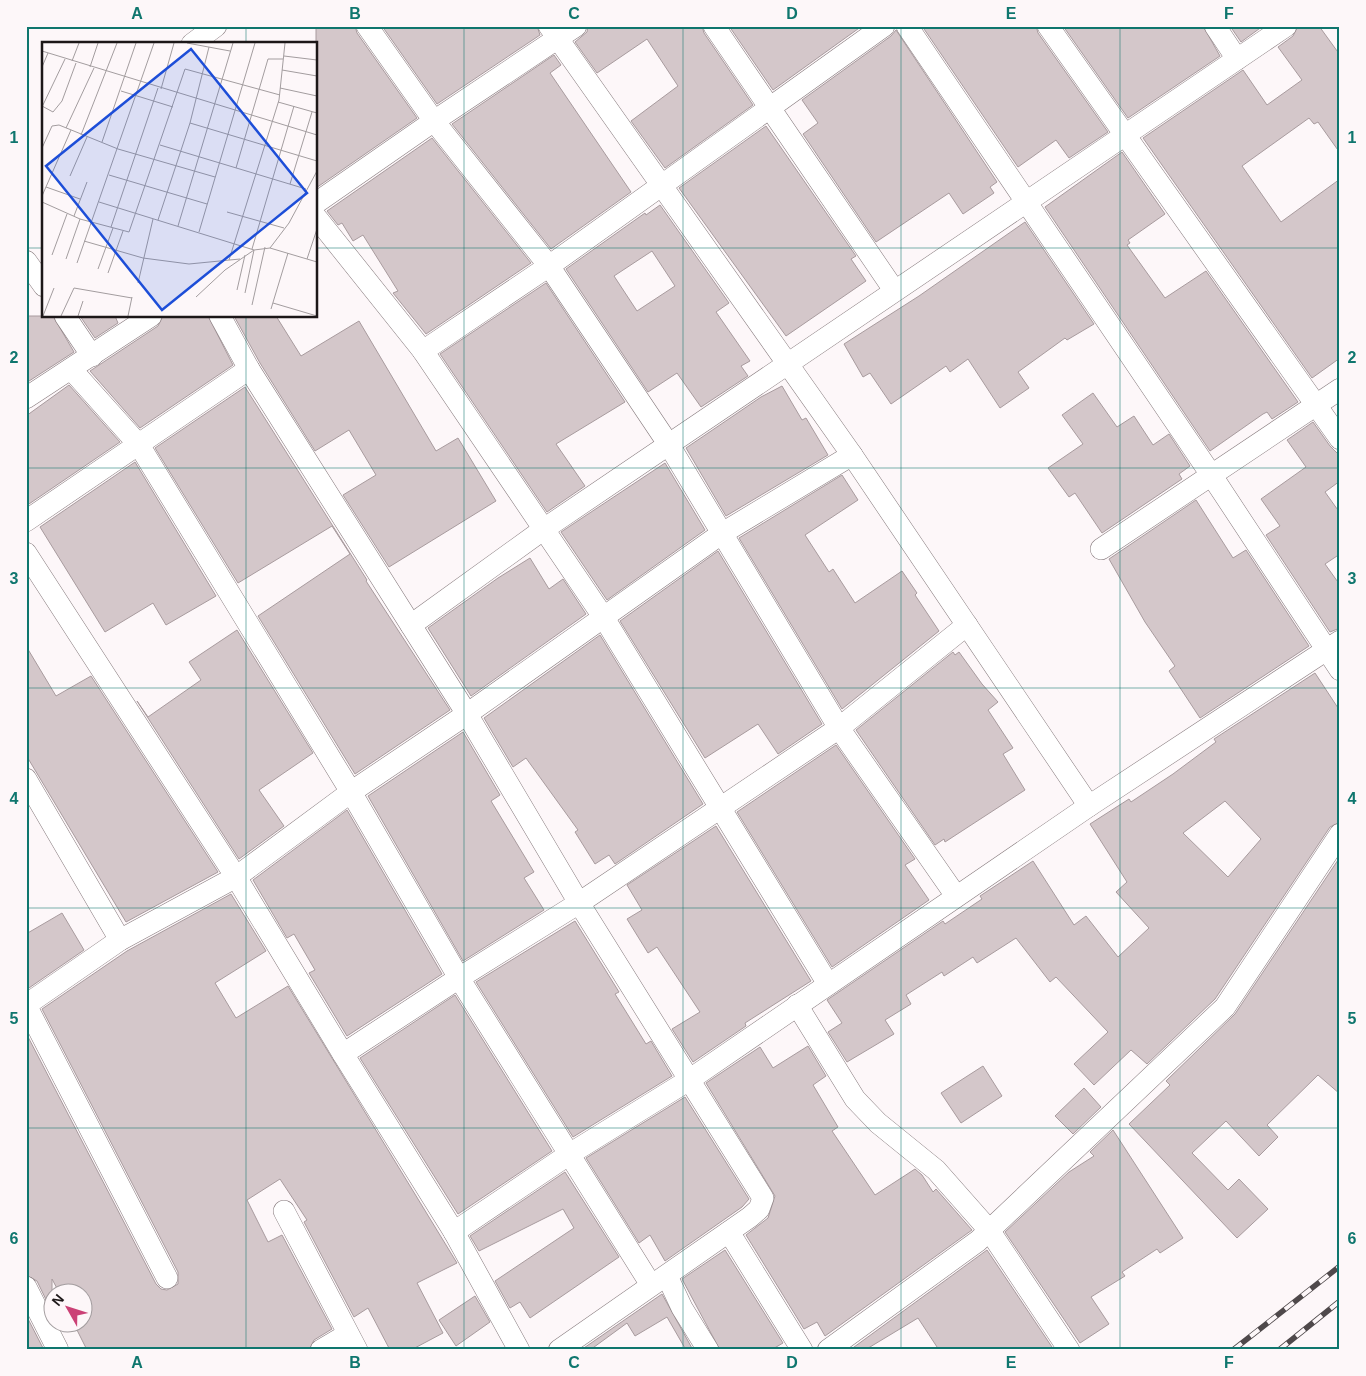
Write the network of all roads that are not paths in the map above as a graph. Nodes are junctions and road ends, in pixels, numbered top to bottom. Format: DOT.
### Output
graph roads {
  1 [pos="216,26"];
  2 [pos="367,26"];
  3 [pos="576,26"];
  4 [pos="714,26"];
  5 [pos="884,26"];
  6 [pos="907,26"];
  7 [pos="1048,26"];
  8 [pos="1215,26"];
  9 [pos="1286,26"];
  10 [pos="553,33"];
  11 [pos="193,39"];
  12 [pos="1237,59"];
  13 [pos="769,107"];
  14 [pos="434,121"];
  15 [pos="1125,135"];
  16 [pos="660,185"];
  17 [pos="1027,201"];
  18 [pos="318,202"];
  19 [pos="318,219"];
  20 [pos="26,261"];
  21 [pos="548,266"];
  22 [pos="42,283"];
  23 [pos="894,290"];
  24 [pos="66,318"];
  25 [pos="148,318"];
  26 [pos="221,318"];
  27 [pos="424,351"];
  28 [pos="92,356"];
  29 [pos="788,365"];
  30 [pos="71,369"];
  31 [pos="249,369"];
  32 [pos="1340,388"];
  33 [pos="26,398"];
  34 [pos="1317,406"];
  35 [pos="1340,439"];
  36 [pos="139,445"];
  37 [pos="669,445"];
  38 [pos="852,455"];
  39 [pos="1212,476"];
  40 [pos="26,521"];
  41 [pos="544,529"];
  42 [pos="721,534"];
  43 [pos="1101,549"];
  44 [pos="26,553"];
  45 [pos="604,618"];
  46 [pos="411,625"];
  47 [pos="967,625"];
  48 [pos="1334,644"];
  49 [pos="1340,670"];
  50 [pos="468,714"];
  51 [pos="839,728"];
  52 [pos="26,779"];
  53 [pos="351,792"];
  54 [pos="1089,806"];
  55 [pos="720,808"];
  56 [pos="1340,834"];
  57 [pos="236,877"];
  58 [pos="956,896"];
  59 [pos="579,903"];
  60 [pos="120,940"];
  61 [pos="459,978"];
  62 [pos="828,984"];
  63 [pos="798,1005"];
  64 [pos="343,1054"];
  65 [pos="689,1080"];
  66 [pos="568,1155"];
  67 [pos="284,1212"];
  68 [pos="989,1230"];
  69 [pos="454,1232"];
  70 [pos="729,1232"];
  71 [pos="167,1278"];
  72 [pos="659,1280"];
  73 [pos="26,1287"];
  74 [pos="353,1342"];
  75 [pos="58,1350"];
  76 [pos="321,1350"];
  77 [pos="519,1350"];
  78 [pos="558,1350"];
  79 [pos="708,1350"];
  80 [pos="802,1350"];
  81 [pos="828,1350"];
  82 [pos="1068,1350"];
  1 -- 11 [label="street"];
  2 -- 14 [label="street"];
  3 -- 10 [label="street"];
  4 -- 13 [label="street"];
  5 -- 13 [label="street"];
  6 -- 17 [label="street"];
  7 -- 15 [label="street"];
  8 -- 12 [label="street"];
  9 -- 12 [label="street"];
  10 -- 14 [label="street"];
  10 -- 16 [label="street"];
  12 -- 15 [label="street"];
  13 -- 16 [label="street"];
  13 -- 23 [label="street"];
  14 -- 18 [label="street"];
  14 -- 21 [label="street"];
  15 -- 17 [label="street"];
  15 -- 34 [label="street"];
  16 -- 21 [label="street"];
  16 -- 29 [label="street"];
  17 -- 23 [label="street"];
  17 -- 39 [label="street"];
  19 -- 27 [label="street"];
  20 -- 22 [label="street"];
  21 -- 27 [label="street"];
  21 -- 37 [label="street"];
  23 -- 29 [label="street"];
  24 -- 28 [label="street"];
  25 -- 28 [label="street"];
  26 -- 31 [label="street"];
  27 -- 41 [label="street"];
  28 -- 30 [label="street"];
  29 -- 37 [label="street"];
  29 -- 38 [label="street"];
  30 -- 33 [label="street"];
  30 -- 36 [label="street"];
  31 -- 36 [label="street"];
  31 -- 46 [label="street"];
  32 -- 34 [label="street"];
  34 -- 35 [label="street"];
  34 -- 39 [label="street"];
  36 -- 40 [label="street"];
  36 -- 53 [label="street"];
  37 -- 41 [label="street"];
  37 -- 42 [label="street"];
  38 -- 42 [label="street"];
  38 -- 47 [label="street"];
  39 -- 43 [label="street"];
  39 -- 48 [label="street"];
  41 -- 45 [label="street"];
  41 -- 46 [label="street"];
  42 -- 45 [label="street"];
  42 -- 51 [label="street"];
  44 -- 57 [label="street"];
  45 -- 50 [label="street"];
  45 -- 55 [label="street"];
  46 -- 50 [label="street"];
  47 -- 51 [label="street"];
  47 -- 54 [label="street"];
  48 -- 49 [label="street"];
  48 -- 54 [label="street"];
  50 -- 53 [label="street"];
  50 -- 59 [label="street"];
  51 -- 55 [label="street"];
  51 -- 58 [label="street"];
  52 -- 60 [label="street"];
  53 -- 57 [label="street"];
  53 -- 61 [label="street"];
  54 -- 58 [label="street"];
  55 -- 59 [label="street"];
  55 -- 62 [label="street"];
  56 -- 68 [label="street"];
  57 -- 60 [label="street"];
  57 -- 64 [label="street"];
  58 -- 62 [label="street"];
  59 -- 61 [label="street"];
  59 -- 65 [label="street"];
  60 -- 71 [label="street"];
  61 -- 64 [label="street"];
  61 -- 66 [label="street"];
  62 -- 63 [label="street"];
  63 -- 65 [label="street"];
  63 -- 68 [label="street"];
  64 -- 69 [label="street"];
  65 -- 66 [label="street"];
  65 -- 70 [label="street"];
  66 -- 69 [label="street"];
  66 -- 72 [label="street"];
  67 -- 74 [label="street"];
  68 -- 81 [label="street"];
  68 -- 82 [label="street"];
  69 -- 77 [label="street"];
  70 -- 72 [label="street"];
  70 -- 80 [label="street"];
  72 -- 78 [label="street"];
  72 -- 79 [label="street"];
  73 -- 75 [label="street"];
  74 -- 76 [label="street"];
}
